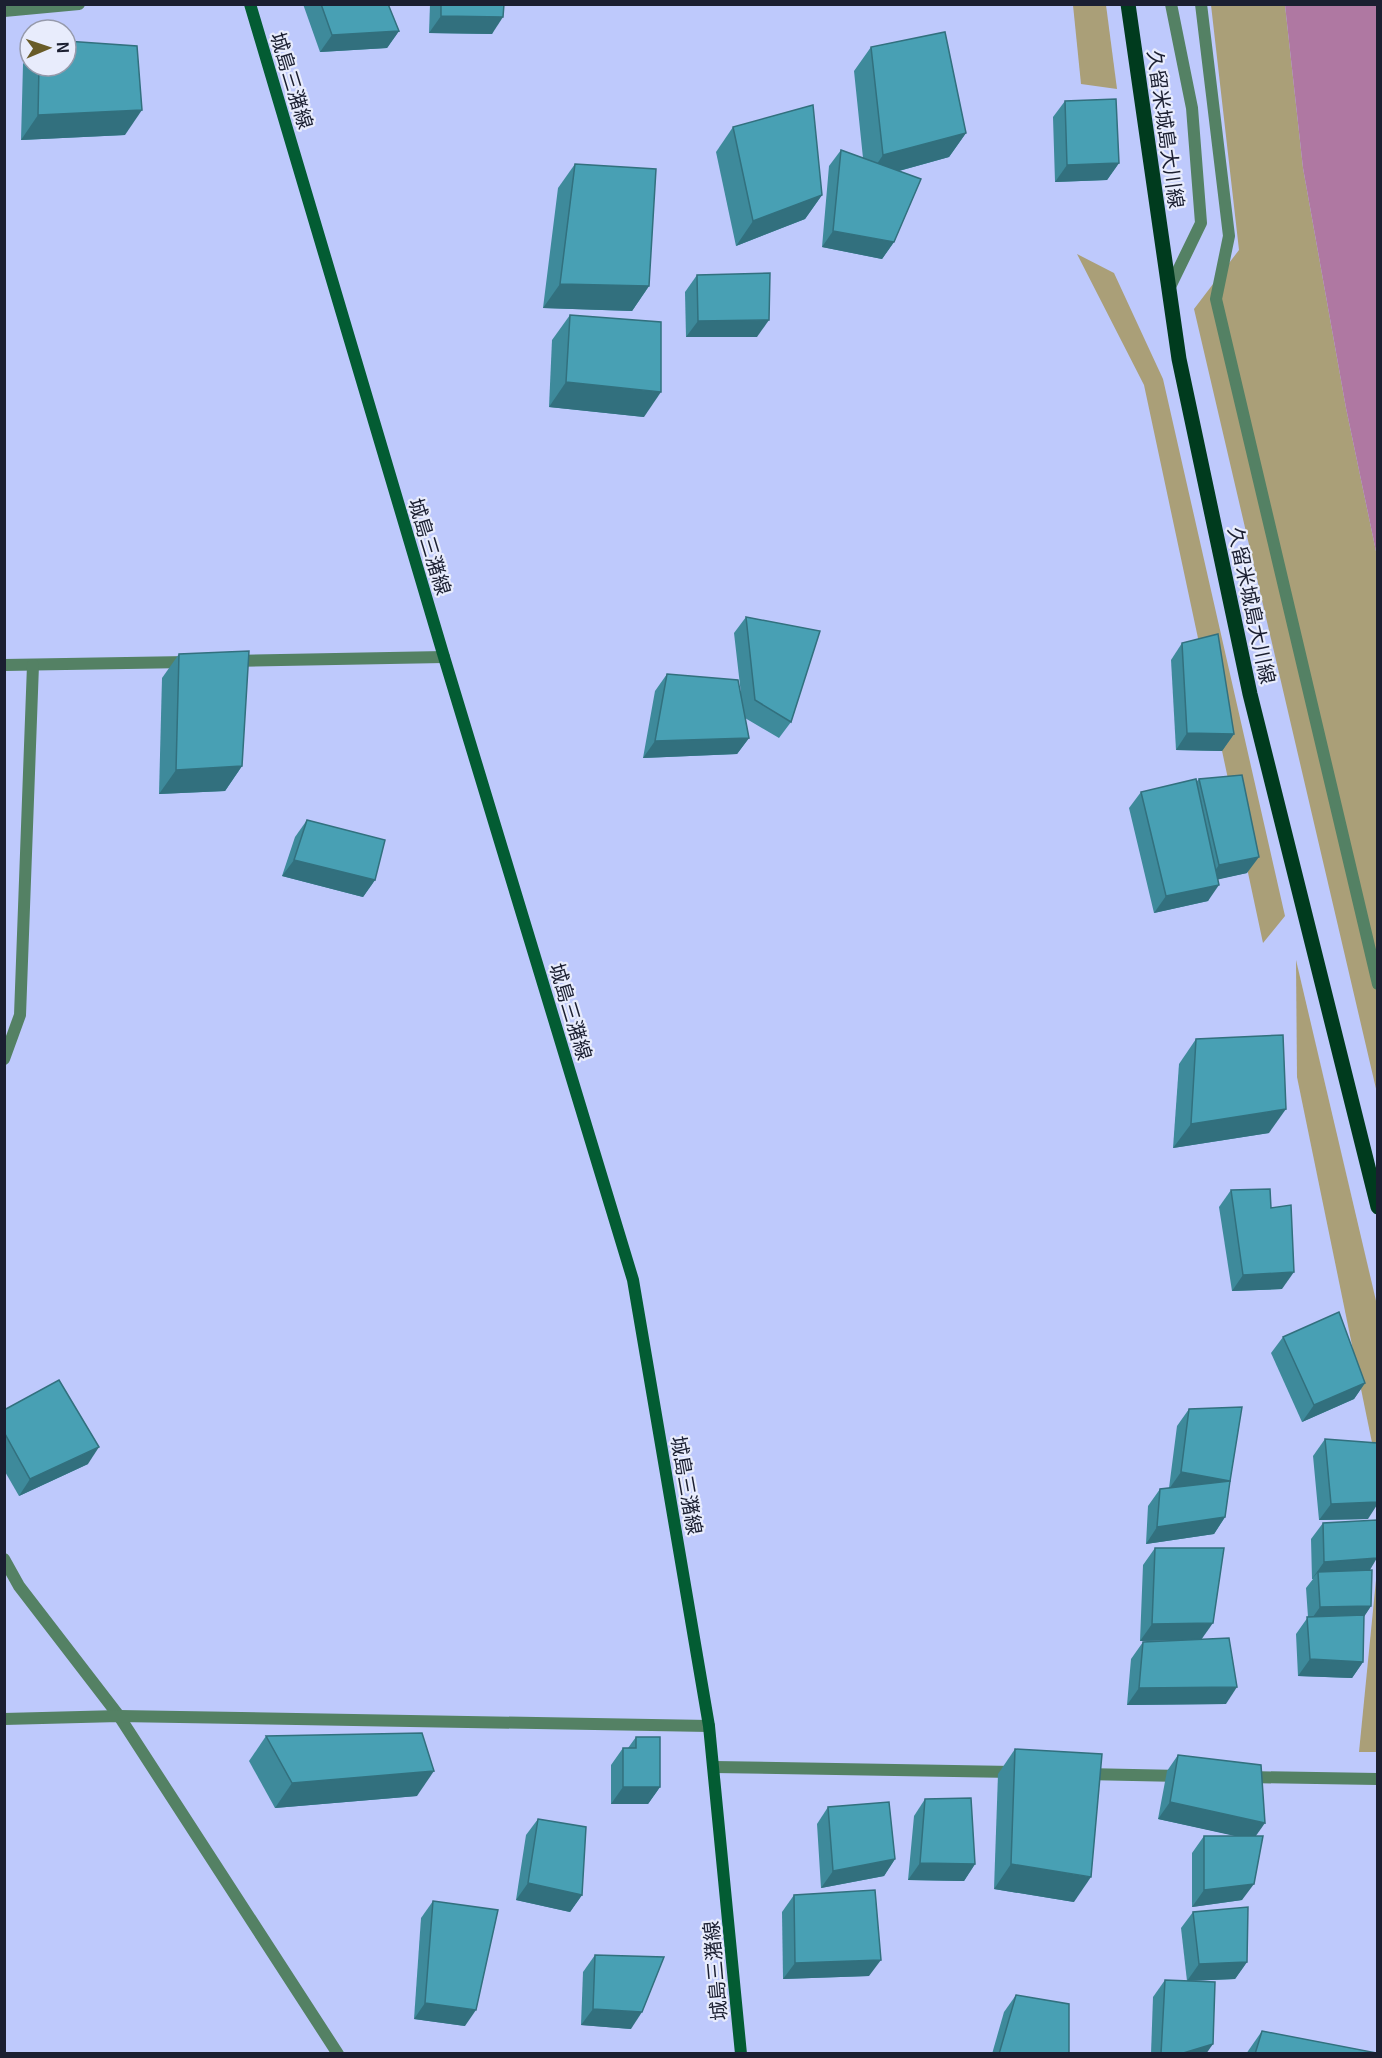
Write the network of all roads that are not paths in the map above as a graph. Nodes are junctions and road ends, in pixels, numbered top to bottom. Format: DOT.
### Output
graph roads {
  1 [pos="79,4"];
  2 [pos="250,4"];
  3 [pos="1128,4"];
  4 [pos="1171,4"];
  5 [pos="1201,4"];
  6 [pos="4,11"];
  7 [pos="1213,106"];
  8 [pos="1192,108"];
  9 [pos="1169,289"];
  10 [pos="444,657"];
  11 [pos="197,662"];
  12 [pos="221,662"];
  13 [pos="4,665"];
  14 [pos="33,665"];
  15 [pos="1377,984"];
  16 [pos="4,1059"];
  17 [pos="1377,1207"];
  18 [pos="4,1559"];
  19 [pos="119,1716"];
  20 [pos="4,1719"];
  21 [pos="709,1726"];
  22 [pos="714,1767"];
  23 [pos="1020,1773"];
  24 [pos="1077,1774"];
  25 [pos="1193,1776"];
  26 [pos="1239,1777"];
  27 [pos="1377,1779"];
  28 [pos="338,2054"];
  29 [pos="741,2054"];
  1 -- 6 [label="street"];
  2 -- 10 [label="main road, 城島三潴線"];
  3 -- 9 [label="main road, 久留米城島大川線"];
  4 -- 8 [label="street"];
  5 -- 7 [label="street"];
  7 -- 8 [label="street"];
  7 -- 15 [label="street"];
  8 -- 9 [label="street"];
  9 -- 17 [label="main road, 久留米城島大川線"];
  10 -- 12 [label="street"];
  10 -- 21 [label="main road, 城島三潴線"];
  11 -- 14 [label="street"];
  13 -- 14 [label="street"];
  14 -- 16 [label="street"];
  18 -- 19 [label="street"];
  19 -- 20 [label="street"];
  19 -- 21 [label="street"];
  19 -- 28 [label="street"];
  21 -- 22 [label="main road, 城島三潴線"];
  22 -- 23 [label="street"];
  22 -- 29 [label="main road, 城島三潴線"];
  24 -- 25 [label="street"];
  26 -- 27 [label="street"];
}
